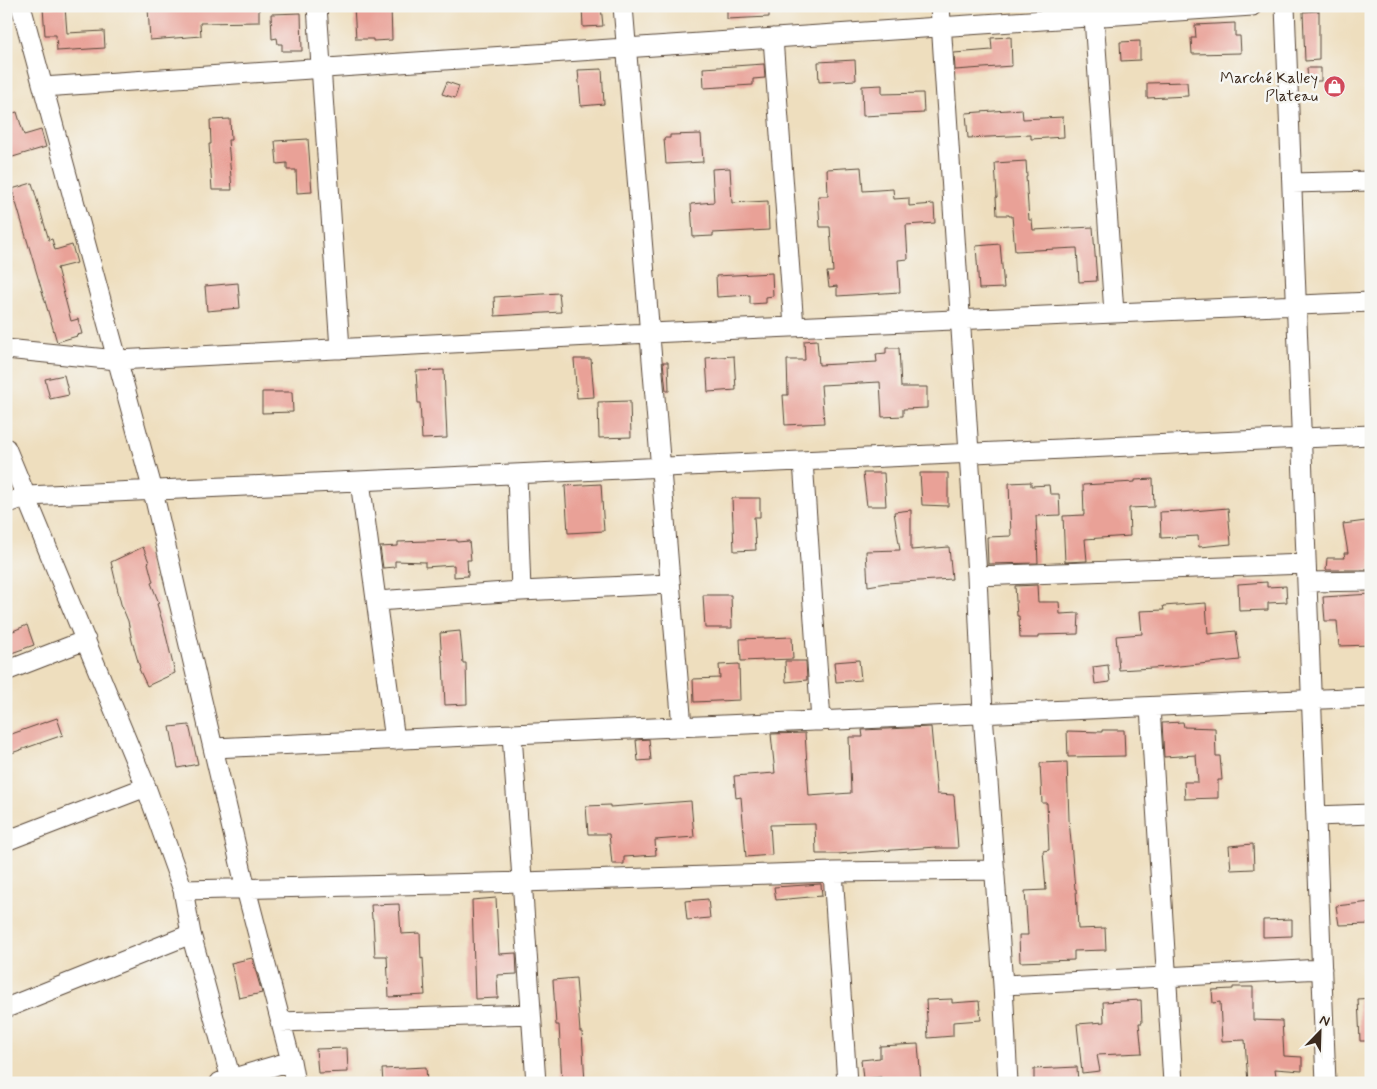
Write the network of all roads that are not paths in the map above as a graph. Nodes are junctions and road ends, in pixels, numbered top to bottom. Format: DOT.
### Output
graph roads {
  1 [pos="21,6"];
  2 [pos="317,6"];
  3 [pos="623,6"];
  4 [pos="940,6"];
  5 [pos="1252,6"];
  6 [pos="1285,6"];
  7 [pos="1094,17"];
  8 [pos="941,27"];
  9 [pos="774,38"];
  10 [pos="626,48"];
  11 [pos="322,68"];
  12 [pos="43,87"];
  13 [pos="1371,181"];
  14 [pos="1292,183"];
  15 [pos="1371,302"];
  16 [pos="1296,305"];
  17 [pos="1114,313"];
  18 [pos="960,320"];
  19 [pos="794,327"];
  20 [pos="650,333"];
  21 [pos="6,349"];
  22 [pos="340,349"];
  23 [pos="117,360"];
  24 [pos="1371,434"];
  25 [pos="1302,438"];
  26 [pos="6,448"];
  27 [pos="969,453"];
  28 [pos="803,461"];
  29 [pos="661,467"];
  30 [pos="517,474"];
  31 [pos="360,481"];
  32 [pos="153,491"];
  33 [pos="27,496"];
  34 [pos="6,504"];
  35 [pos="1307,573"];
  36 [pos="977,576"];
  37 [pos="1371,581"];
  38 [pos="670,584"];
  39 [pos="520,591"];
  40 [pos="377,602"];
  41 [pos="86,640"];
  42 [pos="6,671"];
  43 [pos="1371,697"];
  44 [pos="1312,700"];
  45 [pos="1150,707"];
  46 [pos="983,714"];
  47 [pos="821,721"];
  48 [pos="682,727"];
  49 [pos="512,734"];
  50 [pos="395,740"];
  51 [pos="213,748"];
  52 [pos="146,787"];
  53 [pos="1371,814"];
  54 [pos="1316,816"];
  55 [pos="6,841"];
  56 [pos="995,870"];
  57 [pos="834,872"];
  58 [pos="522,882"];
  59 [pos="246,889"];
  60 [pos="183,890"];
  61 [pos="191,934"];
  62 [pos="1322,969"];
  63 [pos="1167,976"];
  64 [pos="1003,985"];
  65 [pos="6,1008"];
  66 [pos="531,1014"];
  67 [pos="280,1022"];
  68 [pos="291,1061"];
  69 [pos="227,1081"];
  70 [pos="295,1083"];
  71 [pos="536,1083"];
  72 [pos="846,1083"];
  73 [pos="1008,1083"];
  74 [pos="1173,1083"];
  75 [pos="1326,1083"];
  1 -- 12 [label="street"];
  2 -- 11 [label="street"];
  3 -- 10 [label="street"];
  4 -- 8 [label="street"];
  5 -- 7 [label="street"];
  6 -- 14 [label="street"];
  7 -- 8 [label="street"];
  7 -- 17 [label="street"];
  8 -- 9 [label="street"];
  8 -- 18 [label="street"];
  9 -- 10 [label="street"];
  9 -- 19 [label="street"];
  10 -- 11 [label="street"];
  10 -- 20 [label="street"];
  11 -- 12 [label="street"];
  11 -- 22 [label="street"];
  12 -- 23 [label="street"];
  13 -- 14 [label="street"];
  14 -- 16 [label="street"];
  15 -- 16 [label="street"];
  16 -- 17 [label="street"];
  16 -- 25 [label="street"];
  17 -- 18 [label="street"];
  18 -- 19 [label="street"];
  18 -- 27 [label="street"];
  19 -- 20 [label="street"];
  20 -- 22 [label="street"];
  20 -- 29 [label="street"];
  21 -- 23 [label="street"];
  22 -- 23 [label="street"];
  23 -- 32 [label="street"];
  24 -- 25 [label="street"];
  25 -- 27 [label="street"];
  25 -- 35 [label="street"];
  26 -- 33 [label="street"];
  27 -- 28 [label="street"];
  27 -- 36 [label="street"];
  28 -- 29 [label="street"];
  28 -- 47 [label="street"];
  29 -- 30 [label="street"];
  29 -- 38 [label="street"];
  30 -- 31 [label="street"];
  30 -- 39 [label="street"];
  31 -- 32 [label="street"];
  31 -- 40 [label="street"];
  32 -- 33 [label="street"];
  32 -- 51 [label="street"];
  33 -- 34 [label="street"];
  33 -- 41 [label="street"];
  35 -- 36 [label="street"];
  35 -- 37 [label="street"];
  35 -- 44 [label="street"];
  36 -- 46 [label="street"];
  38 -- 39 [label="street"];
  38 -- 48 [label="street"];
  39 -- 40 [label="street"];
  40 -- 50 [label="street"];
  41 -- 42 [label="street"];
  41 -- 52 [label="street"];
  43 -- 44 [label="street"];
  44 -- 45 [label="street"];
  44 -- 54 [label="street"];
  45 -- 46 [label="street"];
  45 -- 63 [label="street"];
  46 -- 47 [label="street"];
  46 -- 56 [label="street"];
  47 -- 48 [label="street"];
  48 -- 49 [label="street"];
  49 -- 50 [label="street"];
  49 -- 58 [label="street"];
  50 -- 51 [label="street"];
  51 -- 59 [label="street"];
  52 -- 55 [label="street"];
  52 -- 60 [label="street"];
  53 -- 54 [label="street"];
  54 -- 62 [label="street"];
  56 -- 57 [label="street"];
  56 -- 64 [label="street"];
  57 -- 58 [label="street"];
  57 -- 72 [label="street"];
  58 -- 59 [label="street"];
  58 -- 66 [label="street"];
  59 -- 60 [label="street"];
  59 -- 67 [label="street"];
  60 -- 61 [label="street"];
  61 -- 65 [label="street"];
  61 -- 69 [label="street"];
  62 -- 63 [label="street"];
  62 -- 75 [label="street"];
  63 -- 64 [label="street"];
  63 -- 74 [label="street"];
  64 -- 73 [label="street"];
  66 -- 67 [label="street"];
  66 -- 71 [label="street"];
  67 -- 68 [label="street"];
  68 -- 69 [label="street"];
  68 -- 70 [label="street"];
}
